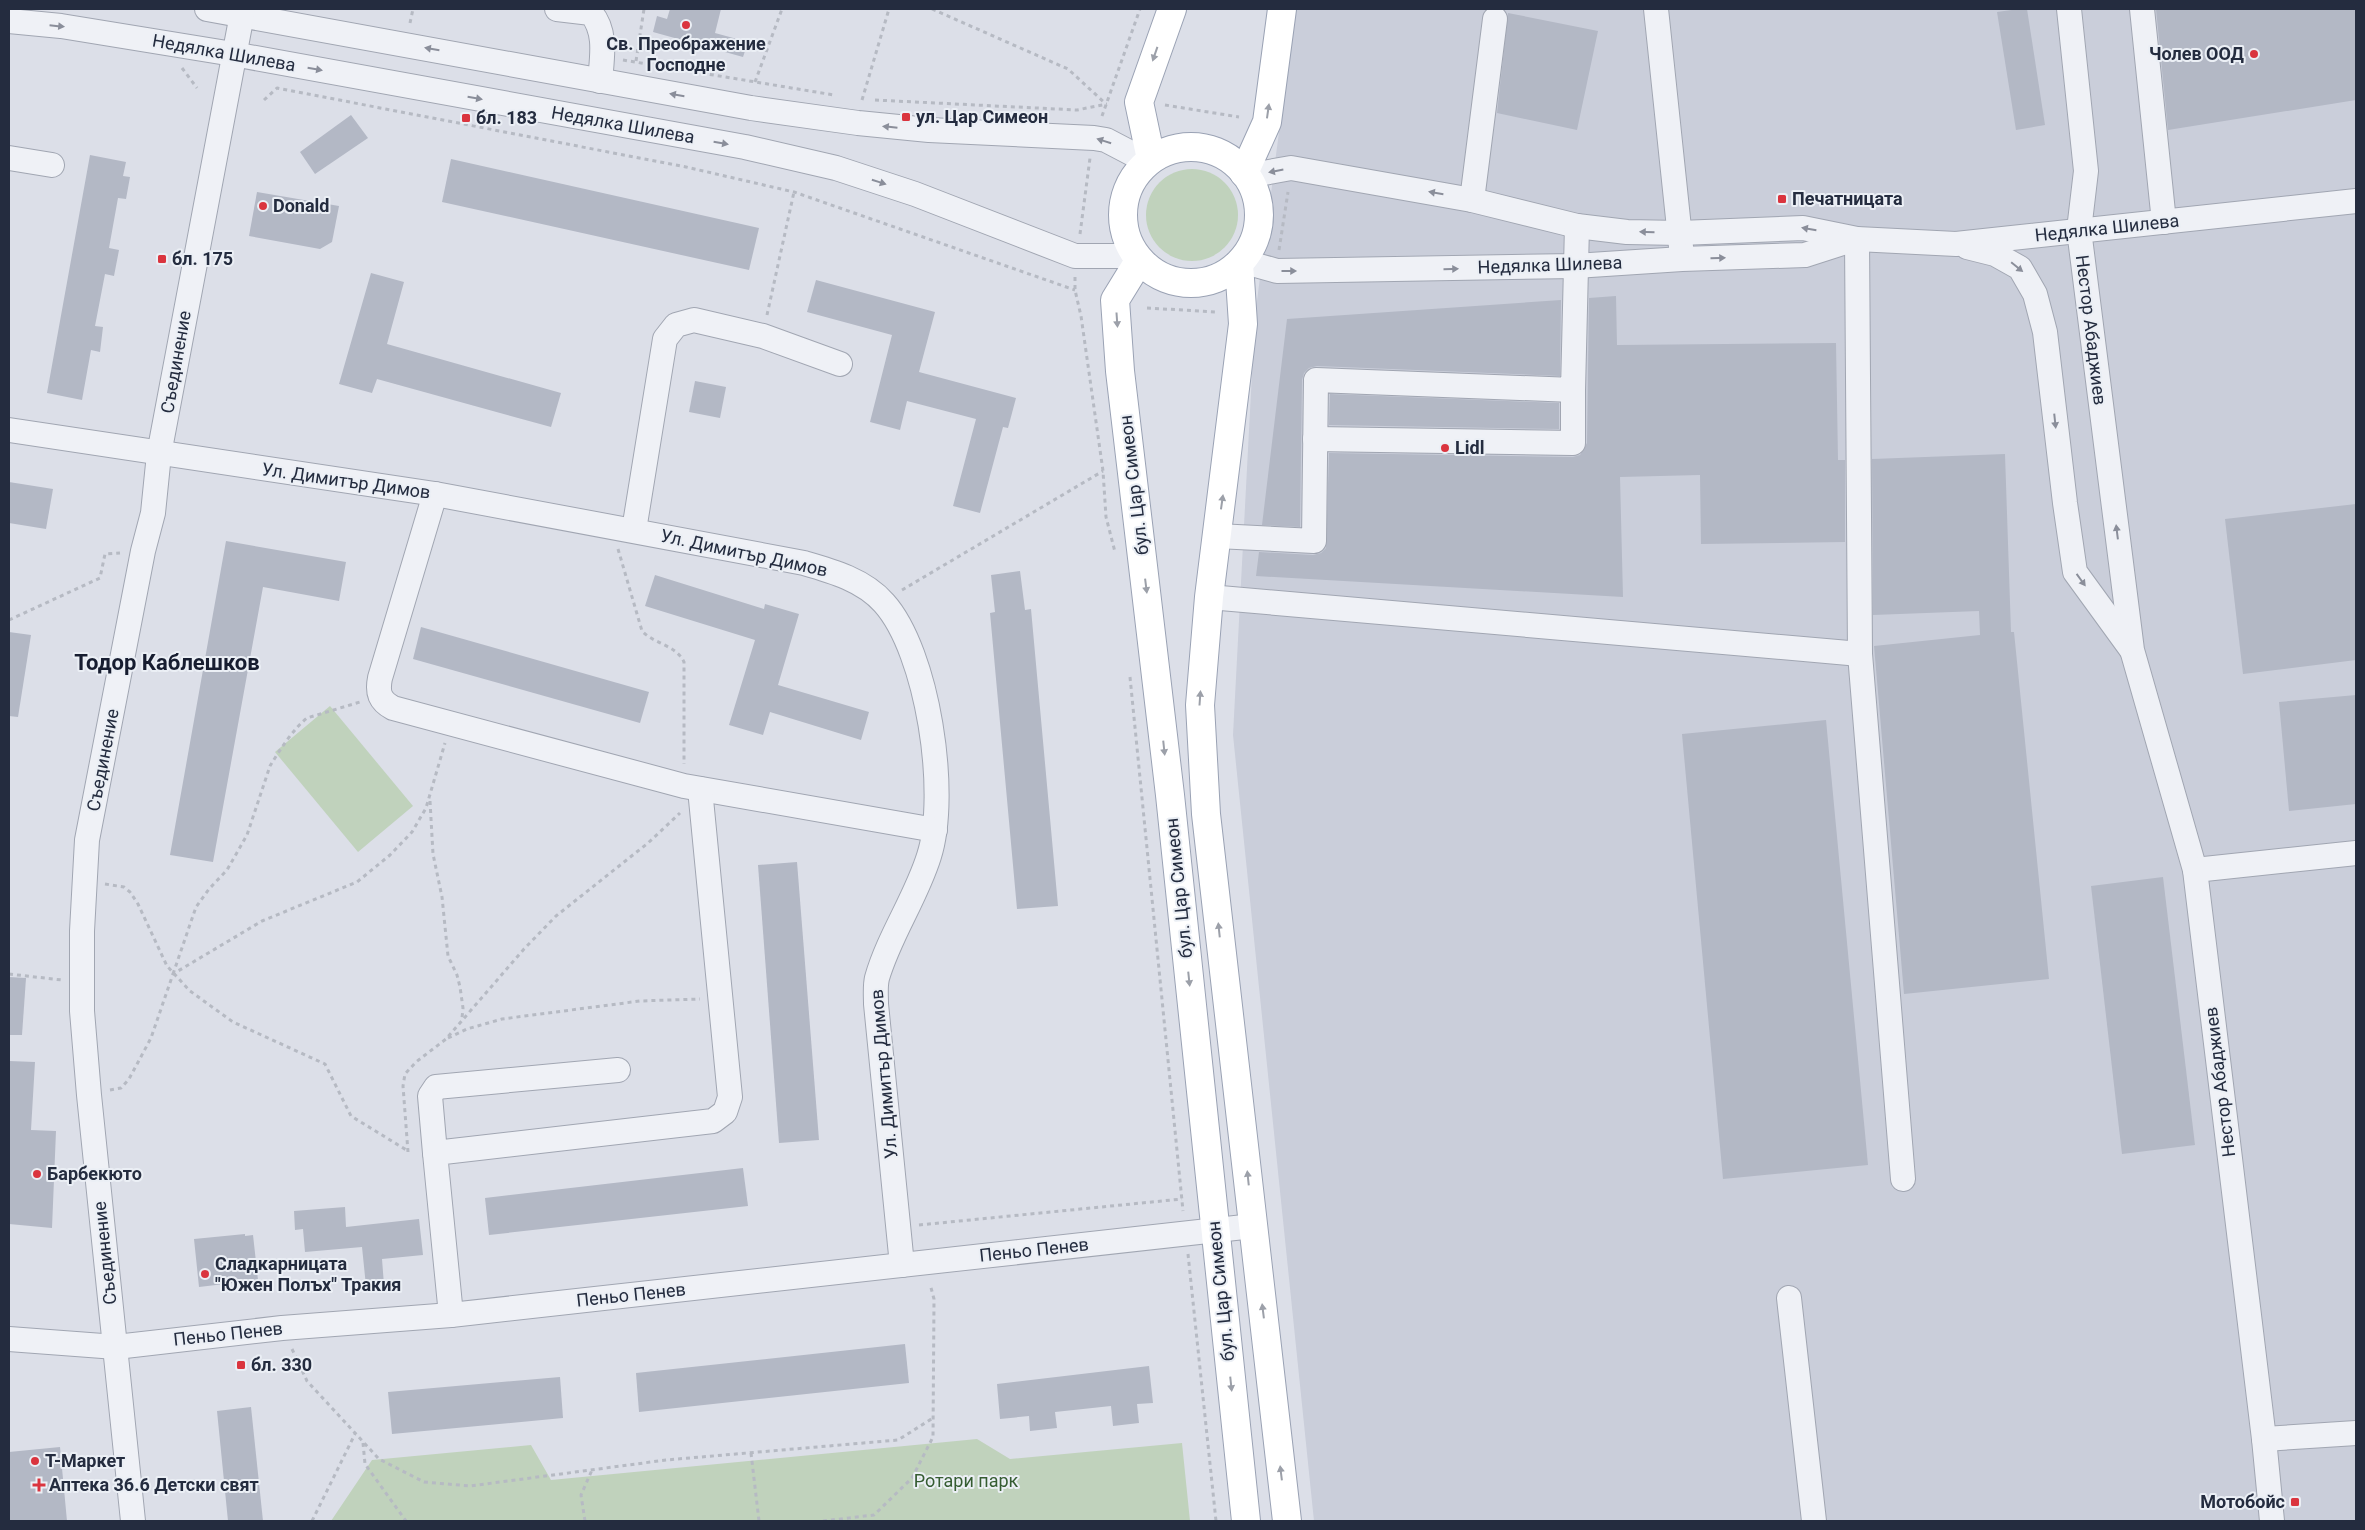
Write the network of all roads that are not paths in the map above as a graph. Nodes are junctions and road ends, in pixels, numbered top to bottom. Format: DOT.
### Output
graph roads {
  1 [pos="207,9"];
  2 [pos="558,9"];
  3 [pos="1172,9"];
  4 [pos="1282,9"];
  5 [pos="1656,9"];
  6 [pos="2070,9"];
  7 [pos="2142,9"];
  8 [pos="243,11"];
  9 [pos="1495,19"];
  10 [pos="9,21"];
  11 [pos="233,54"];
  12 [pos="601,69"];
  13 [pos="9,158"];
  14 [pos="1149,161"];
  15 [pos="52,165"];
  16 [pos="1246,174"];
  17 [pos="1472,200"];
  18 [pos="2356,200"];
  19 [pos="2164,222"];
  20 [pos="1577,226"];
  21 [pos="2079,230"];
  22 [pos="1680,233"];
  23 [pos="1857,239"];
  24 [pos="1956,244"];
  25 [pos="1137,259"];
  26 [pos="1682,259"];
  27 [pos="1240,263"];
  28 [pos="1574,266"];
  29 [pos="840,364"];
  30 [pos="1573,390"];
  31 [pos="9,430"];
  32 [pos="1315,439"];
  33 [pos="159,454"];
  34 [pos="435,494"];
  35 [pos="624,528"];
  36 [pos="1217,536"];
  37 [pos="1209,597"];
  38 [pos="2132,650"];
  39 [pos="1860,654"];
  40 [pos="695,791"];
  41 [pos="935,830"];
  42 [pos="2356,853"];
  43 [pos="2195,870"];
  44 [pos="618,1070"];
  45 [pos="435,1153"];
  46 [pos="1902,1179"];
  47 [pos="1253,1226"];
  48 [pos="1215,1231"];
  49 [pos="913,1263"];
  50 [pos="1789,1298"];
  51 [pos="451,1315"];
  52 [pos="9,1339"];
  53 [pos="116,1347"];
  54 [pos="2356,1433"];
  55 [pos="2264,1438"];
  56 [pos="133,1521"];
  57 [pos="1246,1521"];
  58 [pos="1287,1521"];
  59 [pos="1814,1521"];
  60 [pos="2272,1521"];
  1 -- 8 [label="street"];
  2 -- 12 [label="street"];
  3 -- 14 [label="main road, one-way"];
  16 -- 4 [label="main road, one-way"];
  5 -- 22 [label="street"];
  6 -- 21 [label="street, Нестор Абаджиев"];
  7 -- 19 [label="street"];
  8 -- 11 [label="street, Съединение"];
  12 -- 8 [label="street, one-way"];
  9 -- 17 [label="street"];
  10 -- 11 [label="street, Недялка Шилева, one-way"];
  11 -- 25 [label="street, Недялка Шилева, one-way"];
  11 -- 33 [label="street, Съединение"];
  14 -- 12 [label="street, one-way"];
  13 -- 15 [label="street"];
  14 -- 16 [label="main road"];
  14 -- 25 [label="main road"];
  17 -- 16 [label="street, Недялка Шилева, one-way"];
  16 -- 27 [label="main road"];
  17 -- 20 [label="street, Недялка Шилева"];
  18 -- 19 [label="street, Недялка Шилева"];
  19 -- 21 [label="street, Недялка Шилева"];
  22 -- 20 [label="street, Недялка Шилева, one-way"];
  20 -- 28 [label="street"];
  21 -- 24 [label="street, Недялка Шилева"];
  38 -- 21 [label="street, Нестор Абаджиев, one-way"];
  23 -- 22 [label="street, Недялка Шилева, one-way"];
  22 -- 26 [label="street"];
  23 -- 24 [label="street, Недялка Шилева"];
  26 -- 23 [label="street, Недялка Шилева, one-way"];
  23 -- 39 [label="street"];
  24 -- 38 [label="street, Нестор Абаджиев, one-way"];
  25 -- 27 [label="main road"];
  25 -- 48 [label="main road, бул. Цар Симеон, one-way"];
  26 -- 28 [label="street, Недялка Шилева"];
  27 -- 28 [label="street, Недялка Шилева, one-way"];
  36 -- 27 [label="main road, бул. Цар Симеон, one-way"];
  28 -- 30 [label="street"];
  29 -- 35 [label="street"];
  30 -- 32 [label="street"];
  30 -- 32 [label="street"];
  31 -- 33 [label="street, Ул. Димитър Димов"];
  32 -- 36 [label="street"];
  33 -- 34 [label="street, Ул. Димитър Димов"];
  33 -- 53 [label="street, Съединение"];
  34 -- 35 [label="street, Ул. Димитър Димов"];
  34 -- 40 [label="street"];
  35 -- 41 [label="street, Ул. Димитър Димов"];
  36 -- 37 [label="main road, бул. Цар Симеон"];
  37 -- 39 [label="street"];
  47 -- 37 [label="main road, бул. Цар Симеон, one-way"];
  38 -- 43 [label="street, Нестор Абаджиев"];
  39 -- 46 [label="street"];
  40 -- 41 [label="street"];
  40 -- 45 [label="street"];
  41 -- 49 [label="street, Ул. Димитър Димов"];
  42 -- 43 [label="street"];
  43 -- 55 [label="street, Нестор Абаджиев"];
  44 -- 45 [label="street"];
  45 -- 51 [label="street"];
  47 -- 48 [label="street, Пеньо Пенев"];
  58 -- 47 [label="main road, бул. Цар Симеон, one-way"];
  48 -- 49 [label="street, Пеньо Пенев"];
  48 -- 57 [label="main road, бул. Цар Симеон, one-way"];
  49 -- 51 [label="street, Пеньо Пенев"];
  50 -- 59 [label="street"];
  51 -- 53 [label="street, Пеньо Пенев"];
  52 -- 53 [label="street, Пеньо Пенев"];
  53 -- 56 [label="street, Съединение"];
  54 -- 55 [label="street"];
  55 -- 60 [label="street, Нестор Абаджиев"];
}
